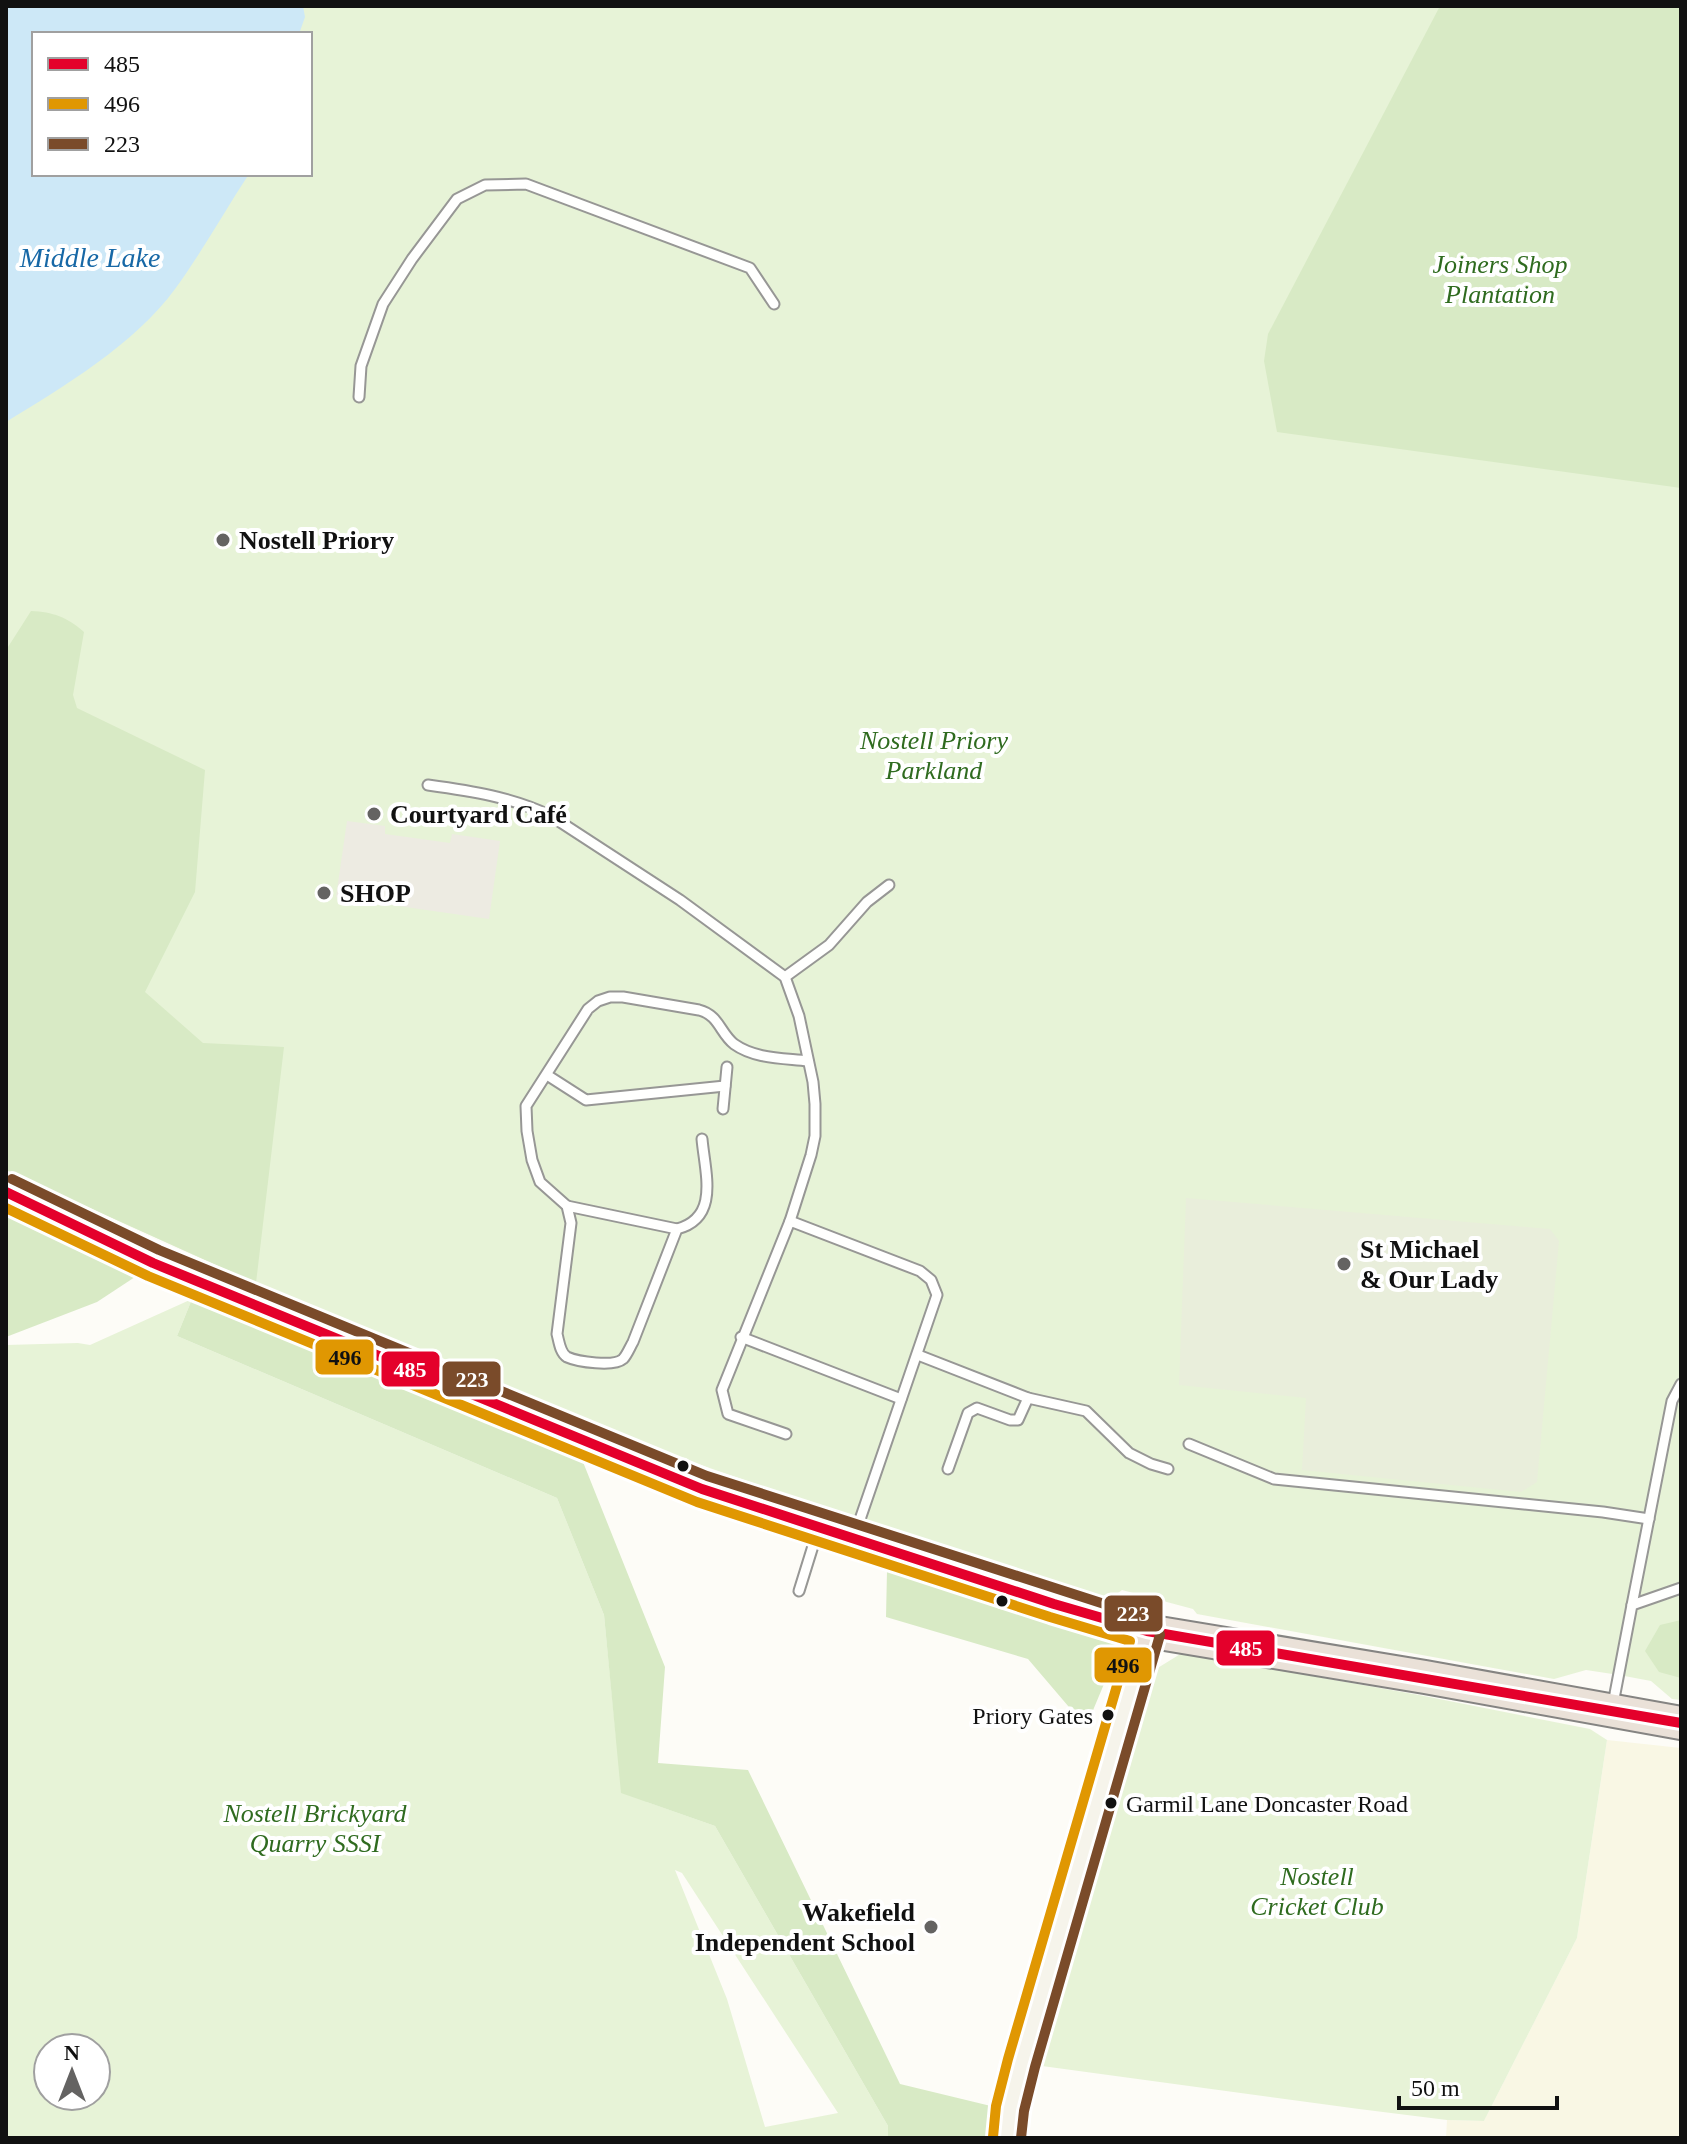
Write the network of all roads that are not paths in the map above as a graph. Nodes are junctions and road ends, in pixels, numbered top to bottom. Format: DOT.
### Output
graph roads {
  1 [pos="774,304"];
  2 [pos="359,397"];
  3 [pos="428,785"];
  4 [pos="889,885"];
  5 [pos="785,977"];
  6 [pos="808,1061"];
  7 [pos="727,1067"];
  8 [pos="547,1075"];
  9 [pos="725,1086"];
  10 [pos="723,1109"];
  11 [pos="702,1139"];
  12 [pos="6,1192"];
  13 [pos="567,1206"];
  14 [pos="790,1221"];
  15 [pos="677,1229"];
  16 [pos="741,1337"];
  17 [pos="918,1355"];
  18 [pos="1681,1384"];
  19 [pos="1028,1398"];
  20 [pos="901,1399"];
  21 [pos="786,1434"];
  22 [pos="1189,1444"];
  23 [pos="948,1469"];
  24 [pos="1168,1469"];
  25 [pos="1649,1519"];
  26 [pos="819,1526"];
  27 [pos="853,1537"];
  28 [pos="1681,1588"];
  29 [pos="799,1591"];
  30 [pos="1632,1605"];
  31 [pos="1147,1631"];
  32 [pos="1612,1711"];
  33 [pos="1681,1723"];
  34 [pos="1007,2138"];
  1 -- 2 [label="lane"];
  3 -- 5 [label="lane"];
  4 -- 5 [label="lane"];
  5 -- 6 [label="lane"];
  6 -- 8 [label="lane"];
  6 -- 14 [label="lane"];
  7 -- 9 [label="lane"];
  8 -- 9 [label="lane"];
  8 -- 13 [label="lane"];
  9 -- 10 [label="lane"];
  11 -- 15 [label="lane"];
  12 -- 26 [label="highway"];
  13 -- 15 [label="lane"];
  13 -- 15 [label="lane"];
  14 -- 16 [label="lane"];
  14 -- 17 [label="lane"];
  16 -- 20 [label="lane"];
  16 -- 21 [label="lane"];
  17 -- 19 [label="lane"];
  17 -- 20 [label="lane"];
  18 -- 25 [label="lane"];
  19 -- 23 [label="lane"];
  19 -- 24 [label="lane"];
  20 -- 27 [label="lane"];
  22 -- 25 [label="lane"];
  25 -- 30 [label="lane"];
  26 -- 27 [label="highway"];
  26 -- 29 [label="lane"];
  27 -- 31 [label="highway"];
  28 -- 30 [label="lane"];
  30 -- 32 [label="lane"];
  31 -- 32 [label="highway"];
  31 -- 34 [label="main road"];
  32 -- 33 [label="highway"];
}
